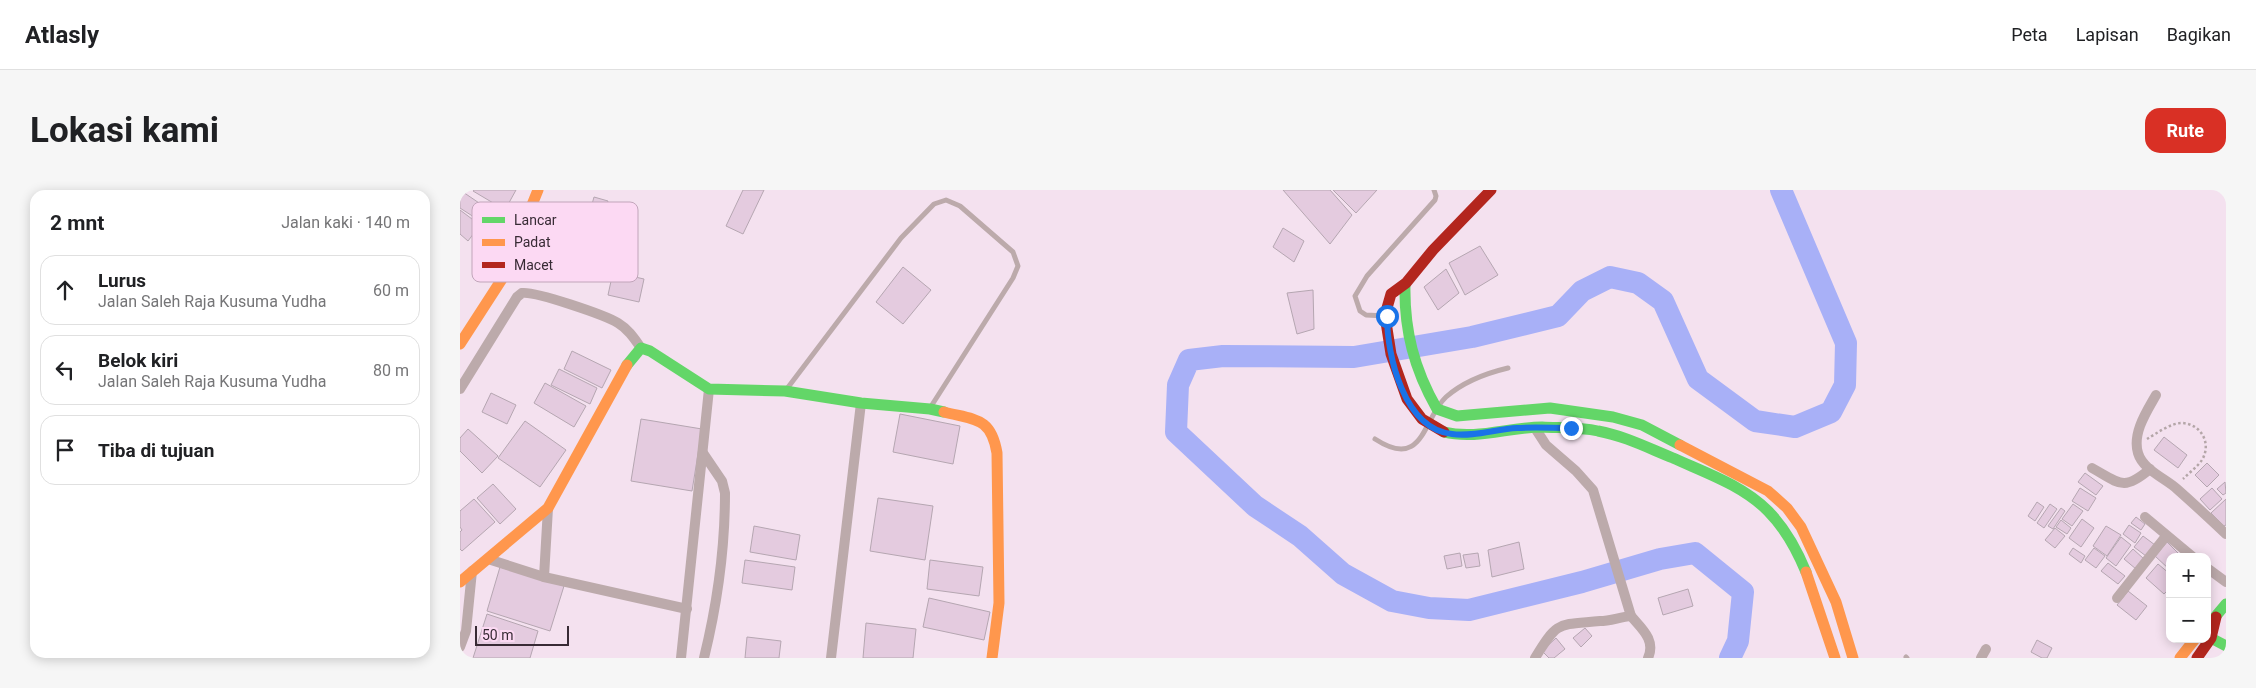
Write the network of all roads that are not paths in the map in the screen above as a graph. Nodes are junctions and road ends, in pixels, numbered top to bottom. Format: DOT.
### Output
graph roads {
  1 [pos="538,190"];
  2 [pos="1434,190"];
  3 [pos="1491,190"];
  4 [pos="534,202"];
  5 [pos="500,282"];
  6 [pos="1405,284"];
  7 [pos="1387,316"];
  8 [pos="460,344"];
  9 [pos="641,348"];
  10 [pos="1508,368"];
  11 [pos="460,389"];
  12 [pos="709,389"];
  13 [pos="785,391"];
  14 [pos="2156,395"];
  15 [pos="861,403"];
  16 [pos="930,409"];
  17 [pos="1438,409"];
  18 [pos="1429,425"];
  19 [pos="1534,428"];
  20 [pos="1375,440"];
  21 [pos="703,453"];
  22 [pos="2092,468"];
  23 [pos="2150,469"];
  24 [pos="548,508"];
  25 [pos="2145,517"];
  26 [pos="2226,534"];
  27 [pos="2166,536"];
  28 [pos="2188,553"];
  29 [pos="488,559"];
  30 [pos="472,570"];
  31 [pos="2211,571"];
  32 [pos="544,577"];
  33 [pos="460,582"];
  34 [pos="2226,582"];
  35 [pos="2117,598"];
  36 [pos="2226,604"];
  37 [pos="687,609"];
  38 [pos="1631,616"];
  39 [pos="2216,617"];
  40 [pos="2211,622"];
  41 [pos="2211,631"];
  42 [pos="2211,638"];
  43 [pos="2192,643"];
  44 [pos="2206,643"];
  45 [pos="2226,646"];
  46 [pos="460,647"];
  47 [pos="681,658"];
  48 [pos="704,658"];
  49 [pos="831,658"];
  50 [pos="992,658"];
  51 [pos="1535,658"];
  52 [pos="1648,658"];
  53 [pos="1836,658"];
  54 [pos="1853,658"];
  55 [pos="2180,658"];
  56 [pos="2197,658"];
  1 -- 4 [label="street"];
  2 -- 7 [label="lane"];
  3 -- 6 [label="street"];
  5 -- 8 [label="street"];
  6 -- 7 [label="street"];
  6 -- 17 [label="street"];
  7 -- 18 [label="street"];
  9 -- 11 [label="street"];
  9 -- 12 [label="street"];
  9 -- 24 [label="street"];
  10 -- 17 [label="lane"];
  12 -- 13 [label="street"];
  12 -- 21 [label="street"];
  13 -- 15 [label="street"];
  13 -- 16 [label="lane"];
  14 -- 23 [label="street"];
  15 -- 16 [label="street"];
  15 -- 49 [label="street"];
  16 -- 50 [label="street"];
  17 -- 18 [label="lane"];
  17 -- 54 [label="street"];
  18 -- 19 [label="street"];
  18 -- 20 [label="lane"];
  19 -- 38 [label="street"];
  19 -- 53 [label="street"];
  21 -- 37 [label="street"];
  21 -- 48 [label="street"];
  22 -- 23 [label="street"];
  23 -- 26 [label="street"];
  24 -- 29 [label="street"];
  24 -- 32 [label="street"];
  25 -- 27 [label="street"];
  27 -- 28 [label="street"];
  27 -- 35 [label="street"];
  29 -- 30 [label="street"];
  29 -- 32 [label="street"];
  30 -- 33 [label="street"];
  30 -- 46 [label="street"];
  31 -- 34 [label="street"];
  32 -- 37 [label="street"];
  36 -- 39 [label="street"];
  37 -- 47 [label="street"];
  38 -- 51 [label="street"];
  38 -- 52 [label="street"];
  39 -- 40 [label="street"];
  39 -- 41 [label="street"];
  42 -- 45 [label="street"];
  43 -- 55 [label="street"];
  44 -- 56 [label="street"];
}
